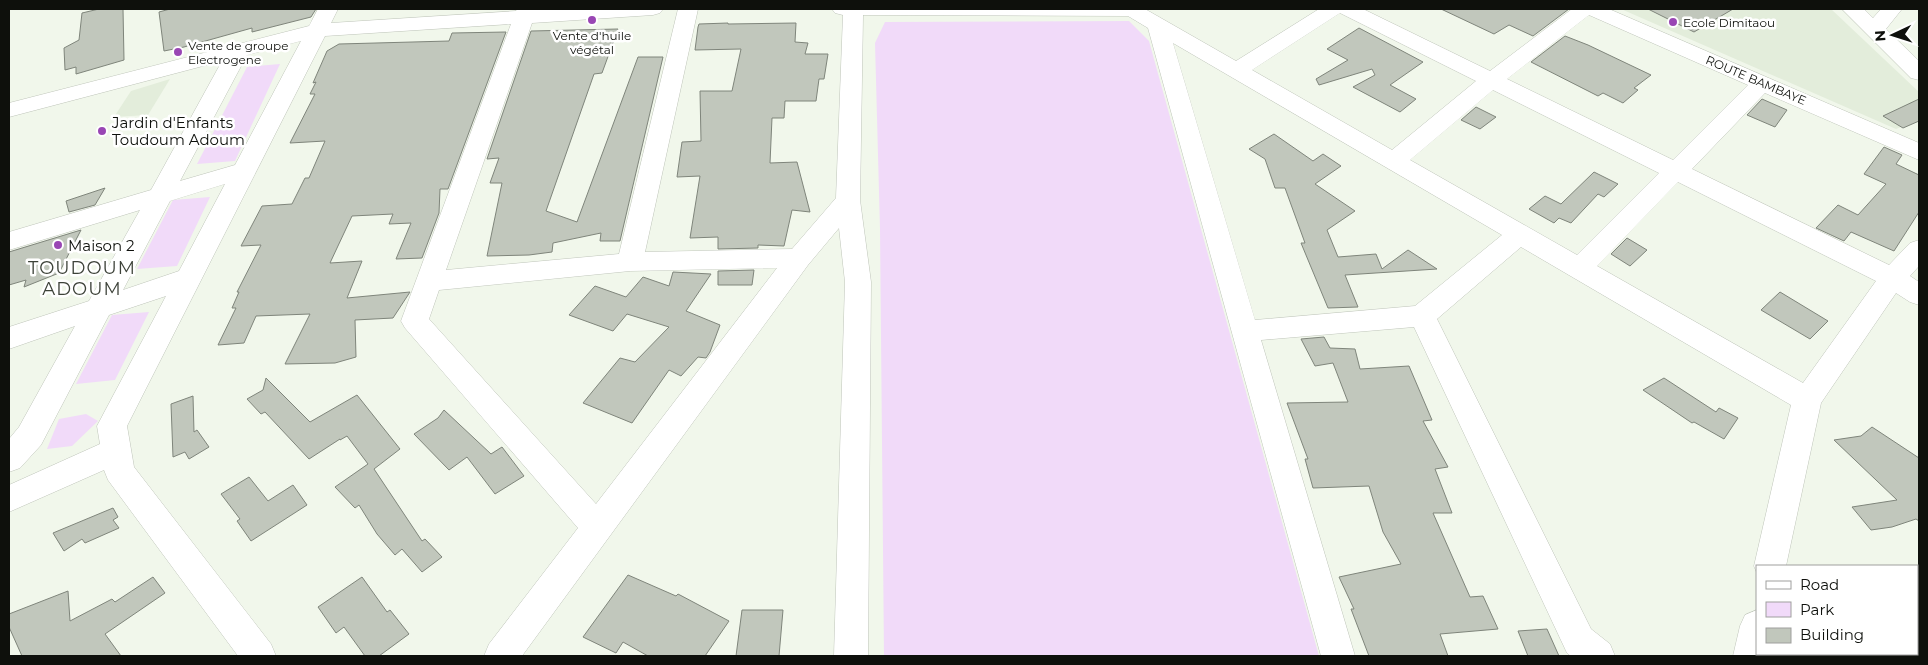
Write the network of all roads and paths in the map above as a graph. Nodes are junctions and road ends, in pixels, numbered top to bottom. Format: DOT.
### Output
graph roads {
  1 [pos="653,9"];
  2 [pos="688,9"];
  3 [pos="849,9"];
  4 [pos="1333,9"];
  5 [pos="1347,9"];
  6 [pos="1585,9"];
  7 [pos="1592,9"];
  8 [pos="1852,9"];
  9 [pos="1892,9"];
  10 [pos="1081,10"];
  11 [pos="526,12"];
  12 [pos="323,19"];
  13 [pos="1157,24"];
  14 [pos="1874,30"];
  15 [pos="239,50"];
  16 [pos="1236,70"];
  17 [pos="1919,73"];
  18 [pos="1490,80"];
  19 [pos="1764,83"];
  20 [pos="9,110"];
  21 [pos="1914,145"];
  22 [pos="1393,161"];
  23 [pos="244,170"];
  24 [pos="1676,171"];
  25 [pos="160,195"];
  26 [pos="848,200"];
  27 [pos="1520,234"];
  28 [pos="9,241"];
  29 [pos="1919,249"];
  30 [pos="799,258"];
  31 [pos="630,262"];
  32 [pos="1579,268"];
  33 [pos="189,278"];
  34 [pos="1893,278"];
  35 [pos="430,281"];
  36 [pos="1919,295"];
  37 [pos="100,308"];
  38 [pos="1422,316"];
  39 [pos="1245,331"];
  40 [pos="9,338"];
  41 [pos="1807,400"];
  42 [pos="116,452"];
  43 [pos="9,459"];
  44 [pos="9,498"];
  45 [pos="598,528"];
  46 [pos="1770,565"];
  47 [pos="259,656"];
  48 [pos="501,656"];
  49 [pos="851,656"];
  50 [pos="1338,656"];
  51 [pos="1598,656"];
  1 -- 11 [label="street"];
  2 -- 31 [label="street"];
  3 -- 10 [label="street"];
  3 -- 26 [label="street"];
  4 -- 16 [label="street"];
  5 -- 18 [label="street"];
  6 -- 18 [label="street"];
  7 -- 19 [label="street, ROUTE BAMBAYE"];
  8 -- 14 [label="street"];
  9 -- 14 [label="street"];
  10 -- 13 [label="street"];
  11 -- 12 [label="street"];
  11 -- 35 [label="street"];
  12 -- 15 [label="street"];
  12 -- 23 [label="street"];
  13 -- 16 [label="street"];
  13 -- 39 [label="street"];
  14 -- 17 [label="street"];
  15 -- 20 [label="street"];
  15 -- 25 [label="street"];
  16 -- 22 [label="street"];
  18 -- 22 [label="street"];
  18 -- 24 [label="street"];
  19 -- 21 [label="street, ROUTE BAMBAYE"];
  19 -- 24 [label="street"];
  22 -- 27 [label="street"];
  23 -- 25 [label="street"];
  23 -- 33 [label="street"];
  24 -- 32 [label="street"];
  24 -- 34 [label="street"];
  25 -- 28 [label="street"];
  25 -- 37 [label="street"];
  26 -- 30 [label="street"];
  26 -- 49 [label="street"];
  27 -- 32 [label="street"];
  27 -- 38 [label="street"];
  29 -- 34 [label="street"];
  30 -- 31 [label="street"];
  30 -- 45 [label="street"];
  31 -- 35 [label="street"];
  32 -- 41 [label="street"];
  33 -- 37 [label="street"];
  33 -- 42 [label="street"];
  34 -- 36 [label="street"];
  34 -- 41 [label="street"];
  35 -- 45 [label="street"];
  37 -- 40 [label="street"];
  37 -- 43 [label="street"];
  38 -- 39 [label="street"];
  38 -- 51 [label="street"];
  39 -- 50 [label="street"];
  41 -- 46 [label="street"];
  42 -- 44 [label="street"];
  42 -- 47 [label="street"];
  45 -- 48 [label="street"];
}
